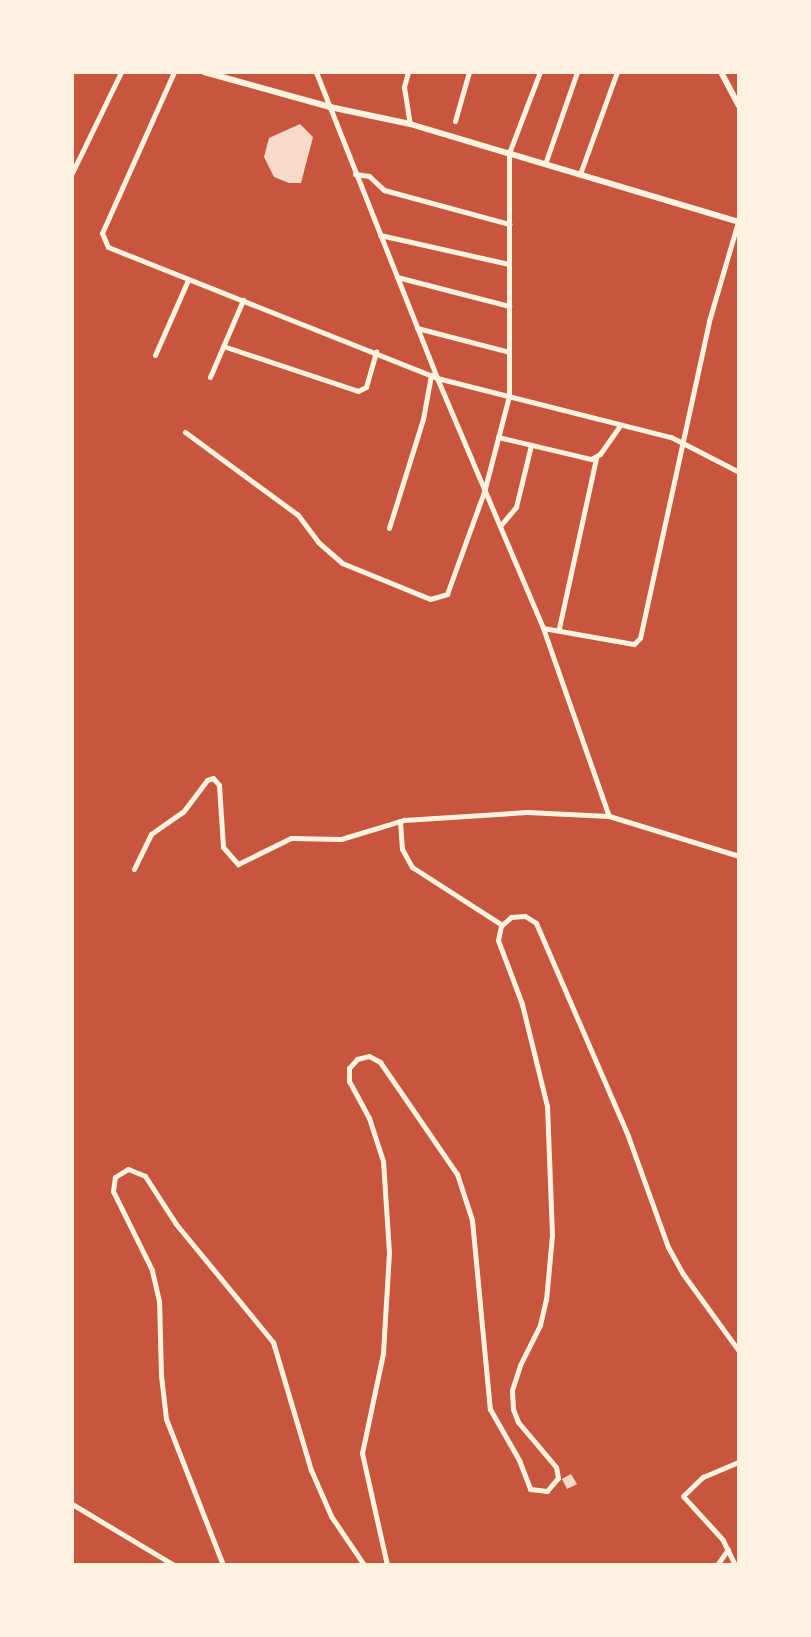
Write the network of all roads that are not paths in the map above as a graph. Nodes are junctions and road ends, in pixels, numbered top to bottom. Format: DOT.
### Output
graph roads {
  1 [pos="121,72"];
  2 [pos="174,72"];
  3 [pos="204,72"];
  4 [pos="316,72"];
  5 [pos="406,72"];
  6 [pos="469,72"];
  7 [pos="540,72"];
  8 [pos="578,72"];
  9 [pos="617,72"];
  10 [pos="721,72"];
  11 [pos="218,74"];
  12 [pos="739,106"];
  13 [pos="330,107"];
  14 [pos="455,121"];
  15 [pos="410,124"];
  16 [pos="509,153"];
  17 [pos="545,164"];
  18 [pos="72,172"];
  19 [pos="355,174"];
  20 [pos="580,174"];
  21 [pos="739,222"];
  22 [pos="509,224"];
  23 [pos="380,235"];
  24 [pos="509,264"];
  25 [pos="397,277"];
  26 [pos="188,279"];
  27 [pos="243,300"];
  28 [pos="509,306"];
  29 [pos="417,328"];
  30 [pos="223,346"];
  31 [pos="376,351"];
  32 [pos="509,352"];
  33 [pos="155,355"];
  34 [pos="434,376"];
  35 [pos="210,377"];
  36 [pos="509,396"];
  37 [pos="620,425"];
  38 [pos="185,432"];
  39 [pos="498,437"];
  40 [pos="683,444"];
  41 [pos="531,445"];
  42 [pos="596,458"];
  43 [pos="739,472"];
  44 [pos="484,492"];
  45 [pos="500,526"];
  46 [pos="389,528"];
  47 [pos="543,628"];
  48 [pos="559,628"];
  49 [pos="609,816"];
  50 [pos="400,821"];
  51 [pos="739,856"];
  52 [pos="134,869"];
  53 [pos="502,925"];
  54 [pos="739,1350"];
  55 [pos="739,1462"];
  56 [pos="72,1504"];
  57 [pos="728,1549"];
  58 [pos="174,1565"];
  59 [pos="222,1565"];
  60 [pos="364,1565"];
  61 [pos="387,1565"];
  62 [pos="717,1565"];
  63 [pos="735,1565"];
  1 -- 18 [label="street"];
  2 -- 26 [label="street"];
  3 -- 11 [label="street"];
  4 -- 13 [label="street"];
  5 -- 15 [label="street"];
  6 -- 14 [label="street"];
  7 -- 16 [label="street"];
  8 -- 17 [label="street"];
  9 -- 20 [label="street"];
  10 -- 12 [label="street"];
  11 -- 13 [label="street"];
  13 -- 15 [label="street"];
  13 -- 19 [label="street"];
  15 -- 16 [label="street"];
  16 -- 17 [label="street"];
  16 -- 22 [label="street"];
  17 -- 20 [label="street"];
  19 -- 22 [label="street"];
  19 -- 23 [label="street"];
  20 -- 21 [label="street"];
  21 -- 40 [label="street"];
  22 -- 24 [label="street"];
  23 -- 24 [label="street"];
  23 -- 25 [label="street"];
  24 -- 28 [label="street"];
  25 -- 28 [label="street"];
  25 -- 29 [label="street"];
  26 -- 27 [label="street"];
  26 -- 33 [label="street"];
  27 -- 30 [label="street"];
  27 -- 31 [label="street"];
  28 -- 32 [label="street"];
  29 -- 32 [label="street"];
  29 -- 34 [label="street"];
  30 -- 31 [label="street"];
  30 -- 35 [label="street"];
  31 -- 34 [label="street"];
  32 -- 36 [label="street"];
  34 -- 36 [label="street"];
  34 -- 44 [label="street"];
  34 -- 46 [label="street"];
  36 -- 37 [label="street"];
  36 -- 39 [label="street"];
  37 -- 40 [label="street"];
  37 -- 42 [label="street"];
  38 -- 44 [label="street"];
  39 -- 41 [label="street"];
  39 -- 44 [label="street"];
  40 -- 43 [label="street"];
  40 -- 48 [label="street"];
  41 -- 42 [label="street"];
  41 -- 45 [label="street"];
  42 -- 48 [label="street"];
  44 -- 45 [label="street"];
  45 -- 47 [label="street"];
  47 -- 48 [label="street"];
  47 -- 49 [label="street"];
  49 -- 50 [label="street"];
  49 -- 51 [label="street"];
  50 -- 52 [label="street"];
  50 -- 53 [label="street"];
  53 -- 54 [label="street"];
  53 -- 61 [label="street"];
  55 -- 57 [label="street"];
  56 -- 58 [label="street"];
  57 -- 62 [label="street"];
  57 -- 63 [label="street"];
  59 -- 60 [label="street"];
}
